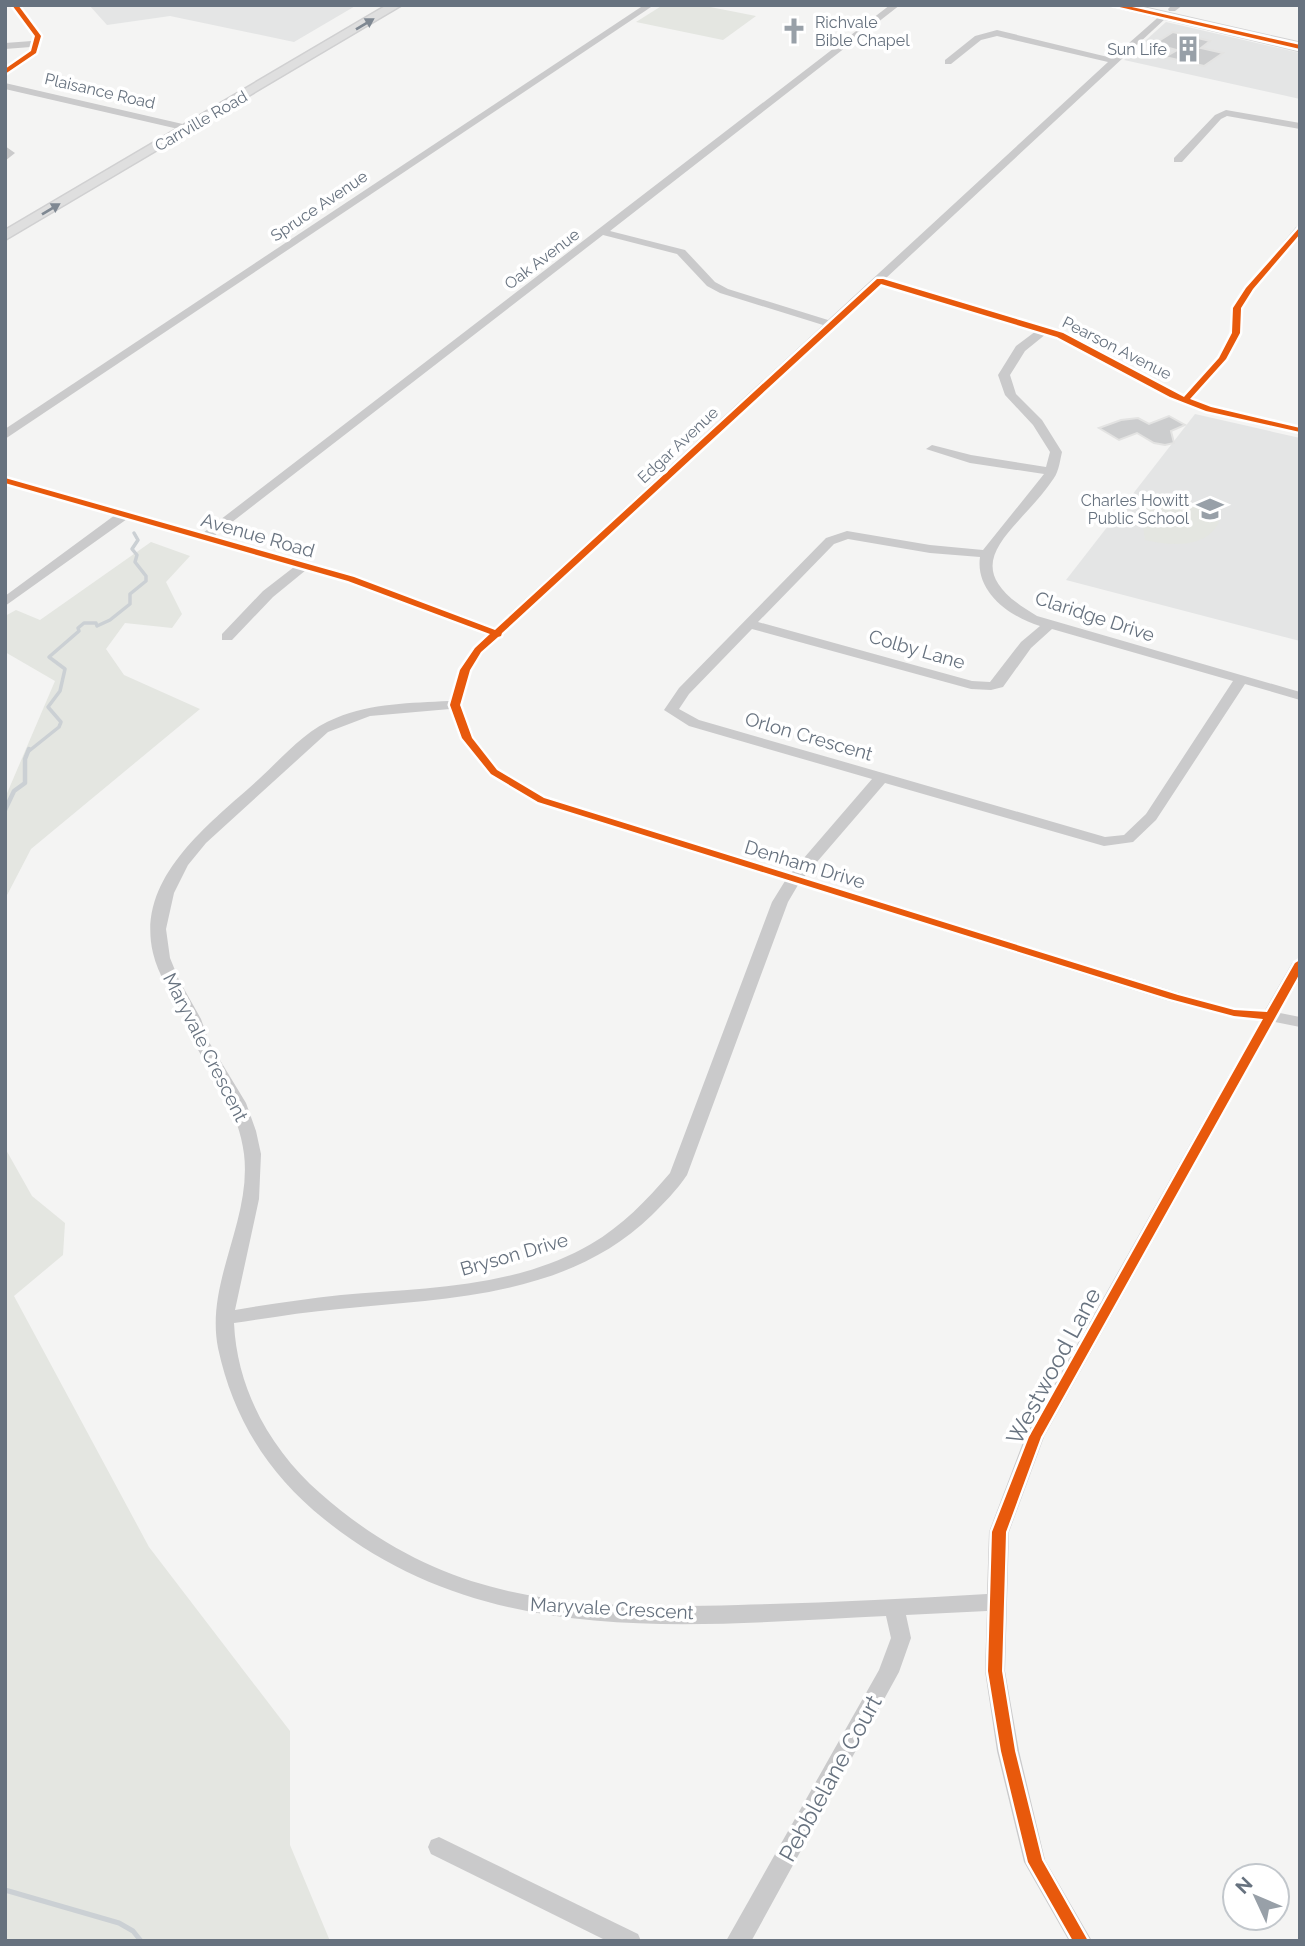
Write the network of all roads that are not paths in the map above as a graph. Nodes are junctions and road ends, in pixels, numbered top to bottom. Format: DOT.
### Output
graph roads {
  1 [pos="15,5"];
  2 [pos="372,5"];
  3 [pos="396,5"];
  4 [pos="650,5"];
  5 [pos="896,5"];
  6 [pos="1114,5"];
  7 [pos="1153,5"];
  8 [pos="1171,10"];
  9 [pos="1300,36"];
  10 [pos="36,44"];
  11 [pos="5,46"];
  12 [pos="1300,47"];
  13 [pos="1114,61"];
  14 [pos="948,62"];
  15 [pos="5,72"];
  16 [pos="5,86"];
  17 [pos="170,124"];
  18 [pos="1300,126"];
  19 [pos="187,128"];
  20 [pos="5,149"];
  21 [pos="5,158"];
  22 [pos="1178,160"];
  23 [pos="5,219"];
  24 [pos="1300,229"];
  25 [pos="603,232"];
  26 [pos="5,236"];
  27 [pos="880,281"];
  28 [pos="831,324"];
  29 [pos="1046,330"];
  30 [pos="1185,400"];
  31 [pos="1300,430"];
  32 [pos="5,435"];
  33 [pos="932,450"];
  34 [pos="1051,471"];
  35 [pos="5,480"];
  36 [pos="124,515"];
  37 [pos="205,537"];
  38 [pos="986,554"];
  39 [pos="303,566"];
  40 [pos="5,602"];
  41 [pos="750,624"];
  42 [pos="1049,625"];
  43 [pos="498,634"];
  44 [pos="227,637"];
  45 [pos="1241,680"];
  46 [pos="1300,696"];
  47 [pos="455,705"];
  48 [pos="882,777"];
  49 [pos="794,879"];
  50 [pos="1300,963"];
  51 [pos="1271,1016"];
  52 [pos="1300,1022"];
  53 [pos="224,1318"];
  54 [pos="997,1602"];
  55 [pos="894,1608"];
  56 [pos="439,1847"];
  57 [pos="630,1941"];
  58 [pos="737,1941"];
  59 [pos="1081,1941"];
  1 -- 10 [label="street"];
  2 -- 17 [label="main road, Carrville Road"];
  19 -- 3 [label="main road, Carrville Road, one-way"];
  4 -- 32 [label="street, Spruce Avenue"];
  5 -- 25 [label="street, Oak Avenue"];
  6 -- 8 [label="main road"];
  7 -- 8 [label="main road"];
  8 -- 9 [label="main road"];
  8 -- 12 [label="main road"];
  8 -- 13 [label="street, Edgar Avenue"];
  10 -- 11 [label="street"];
  10 -- 15 [label="street"];
  13 -- 14 [label="street"];
  13 -- 27 [label="street, Edgar Avenue"];
  16 -- 17 [label="street, Plaisance Road"];
  17 -- 19 [label="street, Plaisance Road"];
  17 -- 23 [label="main road, Carrville Road"];
  18 -- 22 [label="street"];
  26 -- 19 [label="main road, Carrville Road, one-way"];
  20 -- 21 [label="street"];
  24 -- 30 [label="street"];
  25 -- 28 [label="street"];
  25 -- 37 [label="street, Oak Avenue"];
  27 -- 28 [label="street, Edgar Avenue"];
  27 -- 29 [label="street, Pearson Avenue"];
  28 -- 43 [label="street, Edgar Avenue"];
  29 -- 30 [label="street, Pearson Avenue"];
  29 -- 34 [label="street"];
  30 -- 31 [label="street, Pearson Avenue"];
  33 -- 34 [label="street"];
  34 -- 38 [label="street"];
  35 -- 36 [label="street, Avenue Road"];
  36 -- 37 [label="street, Avenue Road"];
  36 -- 40 [label="street"];
  37 -- 39 [label="street, Avenue Road"];
  38 -- 41 [label="street, Orlon Crescent"];
  38 -- 42 [label="street, Claridge Drive"];
  39 -- 43 [label="street, Avenue Road"];
  39 -- 44 [label="street"];
  41 -- 42 [label="street, Colby Lane"];
  41 -- 48 [label="street, Orlon Crescent"];
  42 -- 45 [label="street, Claridge Drive"];
  43 -- 47 [label="street"];
  45 -- 46 [label="street, Claridge Drive"];
  45 -- 48 [label="street, Orlon Crescent"];
  47 -- 49 [label="street, Denham Drive"];
  47 -- 53 [label="street, Maryvale Crescent"];
  48 -- 49 [label="street, Bryson Drive"];
  49 -- 51 [label="street, Denham Drive"];
  49 -- 53 [label="street, Bryson Drive"];
  50 -- 51 [label="street, Westwood Lane"];
  51 -- 52 [label="street, Denham Drive"];
  51 -- 54 [label="street, Westwood Lane"];
  53 -- 55 [label="street, Maryvale Crescent"];
  54 -- 55 [label="street, Maryvale Crescent"];
  54 -- 59 [label="street, Westwood Lane"];
  55 -- 58 [label="street, Pebblelane Court"];
  56 -- 57 [label="street"];
}
